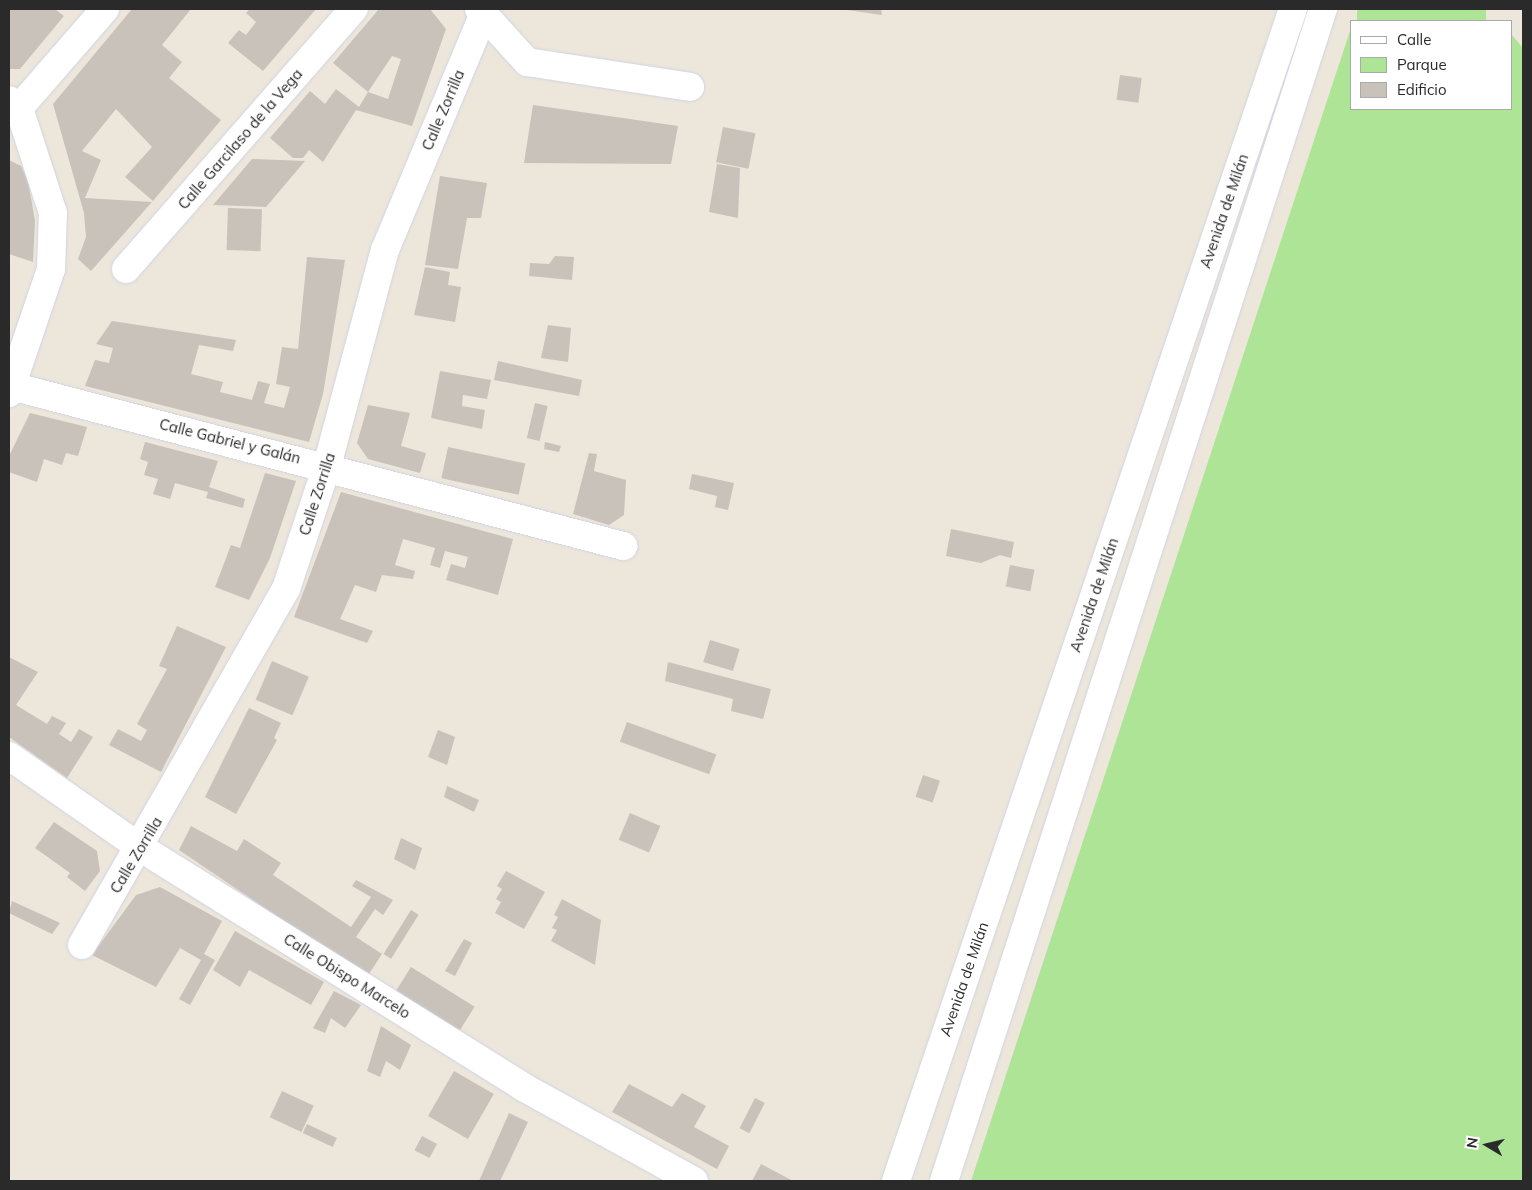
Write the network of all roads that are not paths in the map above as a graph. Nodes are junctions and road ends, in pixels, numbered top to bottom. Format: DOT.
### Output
graph roads {
  1 [pos="105,9"];
  2 [pos="354,9"];
  3 [pos="1293,9"];
  4 [pos="1323,9"];
  5 [pos="481,11"];
  6 [pos="690,87"];
  7 [pos="14,104"];
  8 [pos="126,269"];
  9 [pos="10,389"];
  10 [pos="327,466"];
  11 [pos="623,546"];
  12 [pos="9,756"];
  13 [pos="141,848"];
  14 [pos="82,945"];
  15 [pos="694,1181"];
  16 [pos="896,1181"];
  17 [pos="944,1181"];
  1 -- 7 [label="street"];
  2 -- 8 [label="street, Calle Garcilaso de la Vega"];
  3 -- 16 [label="street, Avenida de Milán"];
  4 -- 17 [label="street, Avenida de Milán"];
  5 -- 6 [label="street"];
  5 -- 10 [label="street, Calle Zorrilla"];
  7 -- 9 [label="street"];
  9 -- 10 [label="street, Calle Gabriel y Galán"];
  10 -- 11 [label="street, Calle Gabriel y Galán"];
  10 -- 13 [label="street, Calle Zorrilla"];
  12 -- 13 [label="street, Calle Obispo Marcelo"];
  13 -- 14 [label="street, Calle Zorrilla"];
  13 -- 15 [label="street, Calle Obispo Marcelo"];
}
